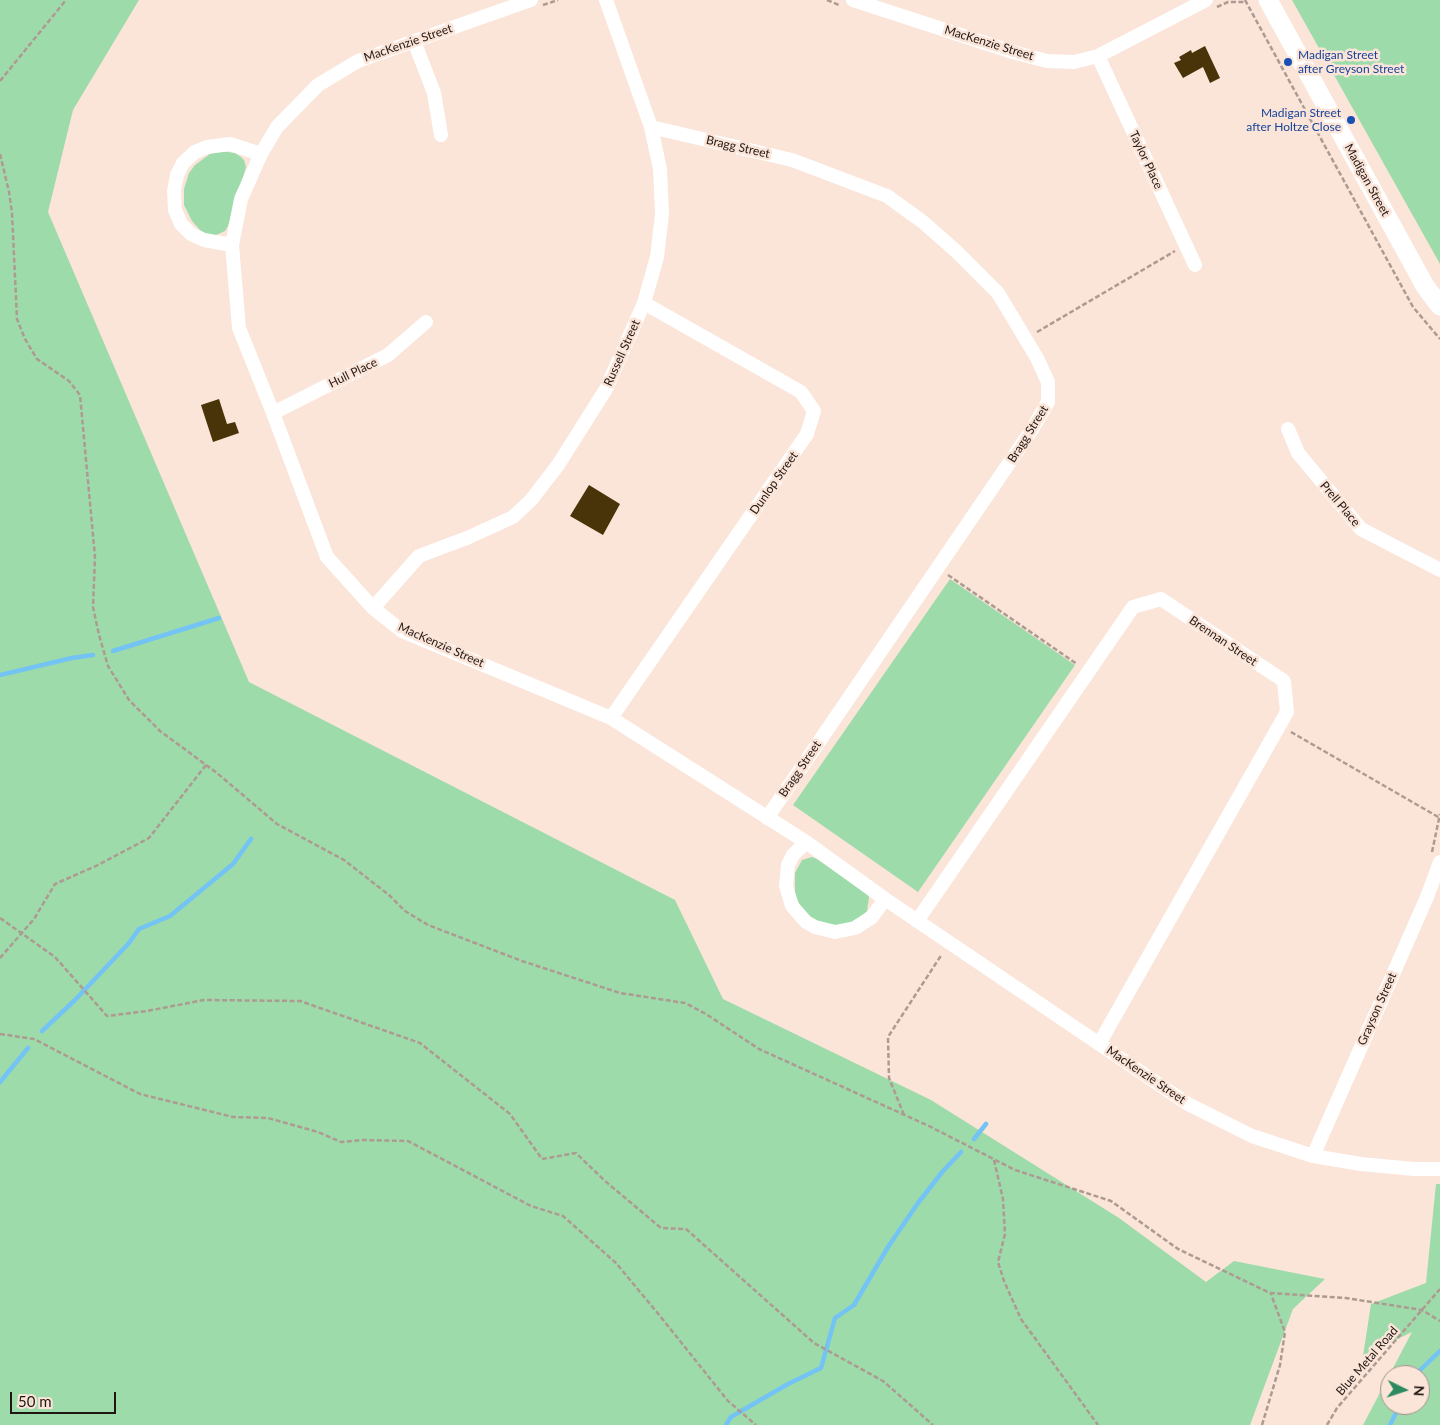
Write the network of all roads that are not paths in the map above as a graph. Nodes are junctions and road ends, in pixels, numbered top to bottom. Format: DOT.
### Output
graph roads {
  1 [pos="531,0"];
  2 [pos="606,0"];
  3 [pos="853,0"];
  4 [pos="1206,0"];
  5 [pos="1268,0"];
  6 [pos="886,5"];
  7 [pos="492,6"];
  8 [pos="414,41"];
  9 [pos="1098,56"];
  10 [pos="652,127"];
  11 [pos="441,135"];
  12 [pos="261,154"];
  13 [pos="232,245"];
  14 [pos="1195,265"];
  15 [pos="644,303"];
  16 [pos="1440,306"];
  17 [pos="426,322"];
  18 [pos="273,413"];
  19 [pos="1288,429"];
  20 [pos="1440,570"];
  21 [pos="373,608"];
  22 [pos="611,718"];
  23 [pos="767,818"];
  24 [pos="806,842"];
  25 [pos="1440,862"];
  26 [pos="885,899"];
  27 [pos="917,921"];
  28 [pos="1099,1044"];
  29 [pos="1313,1156"];
  30 [pos="1440,1169"];
  1 -- 7 [label="street, MacKenzie Street"];
  2 -- 10 [label="street, Russell Street"];
  3 -- 6 [label="street, MacKenzie Street"];
  4 -- 9 [label="street, MacKenzie Street"];
  5 -- 16 [label="street, Madigan Street"];
  6 -- 9 [label="street, MacKenzie Street"];
  7 -- 8 [label="street, MacKenzie Street"];
  8 -- 11 [label="street"];
  8 -- 12 [label="street, MacKenzie Street"];
  9 -- 14 [label="street, Taylor Place"];
  10 -- 15 [label="street, Russell Street"];
  10 -- 23 [label="street, Bragg Street"];
  12 -- 13 [label="street, MacKenzie Street"];
  12 -- 13 [label="street"];
  13 -- 18 [label="street, MacKenzie Street"];
  15 -- 21 [label="street, Russell Street"];
  15 -- 22 [label="street, Dunlop Street"];
  17 -- 18 [label="street, Hull Place"];
  18 -- 21 [label="street, MacKenzie Street"];
  19 -- 20 [label="street, Prell Place"];
  21 -- 22 [label="street, MacKenzie Street"];
  22 -- 23 [label="street, MacKenzie Street"];
  23 -- 24 [label="street, MacKenzie Street"];
  24 -- 26 [label="street, MacKenzie Street"];
  24 -- 26 [label="street"];
  25 -- 29 [label="street, Grayson Street"];
  26 -- 27 [label="street, MacKenzie Street"];
  27 -- 28 [label="street, MacKenzie Street"];
  27 -- 28 [label="street, Brennan Street"];
  28 -- 29 [label="street, MacKenzie Street"];
  29 -- 30 [label="street, MacKenzie Street"];
}
